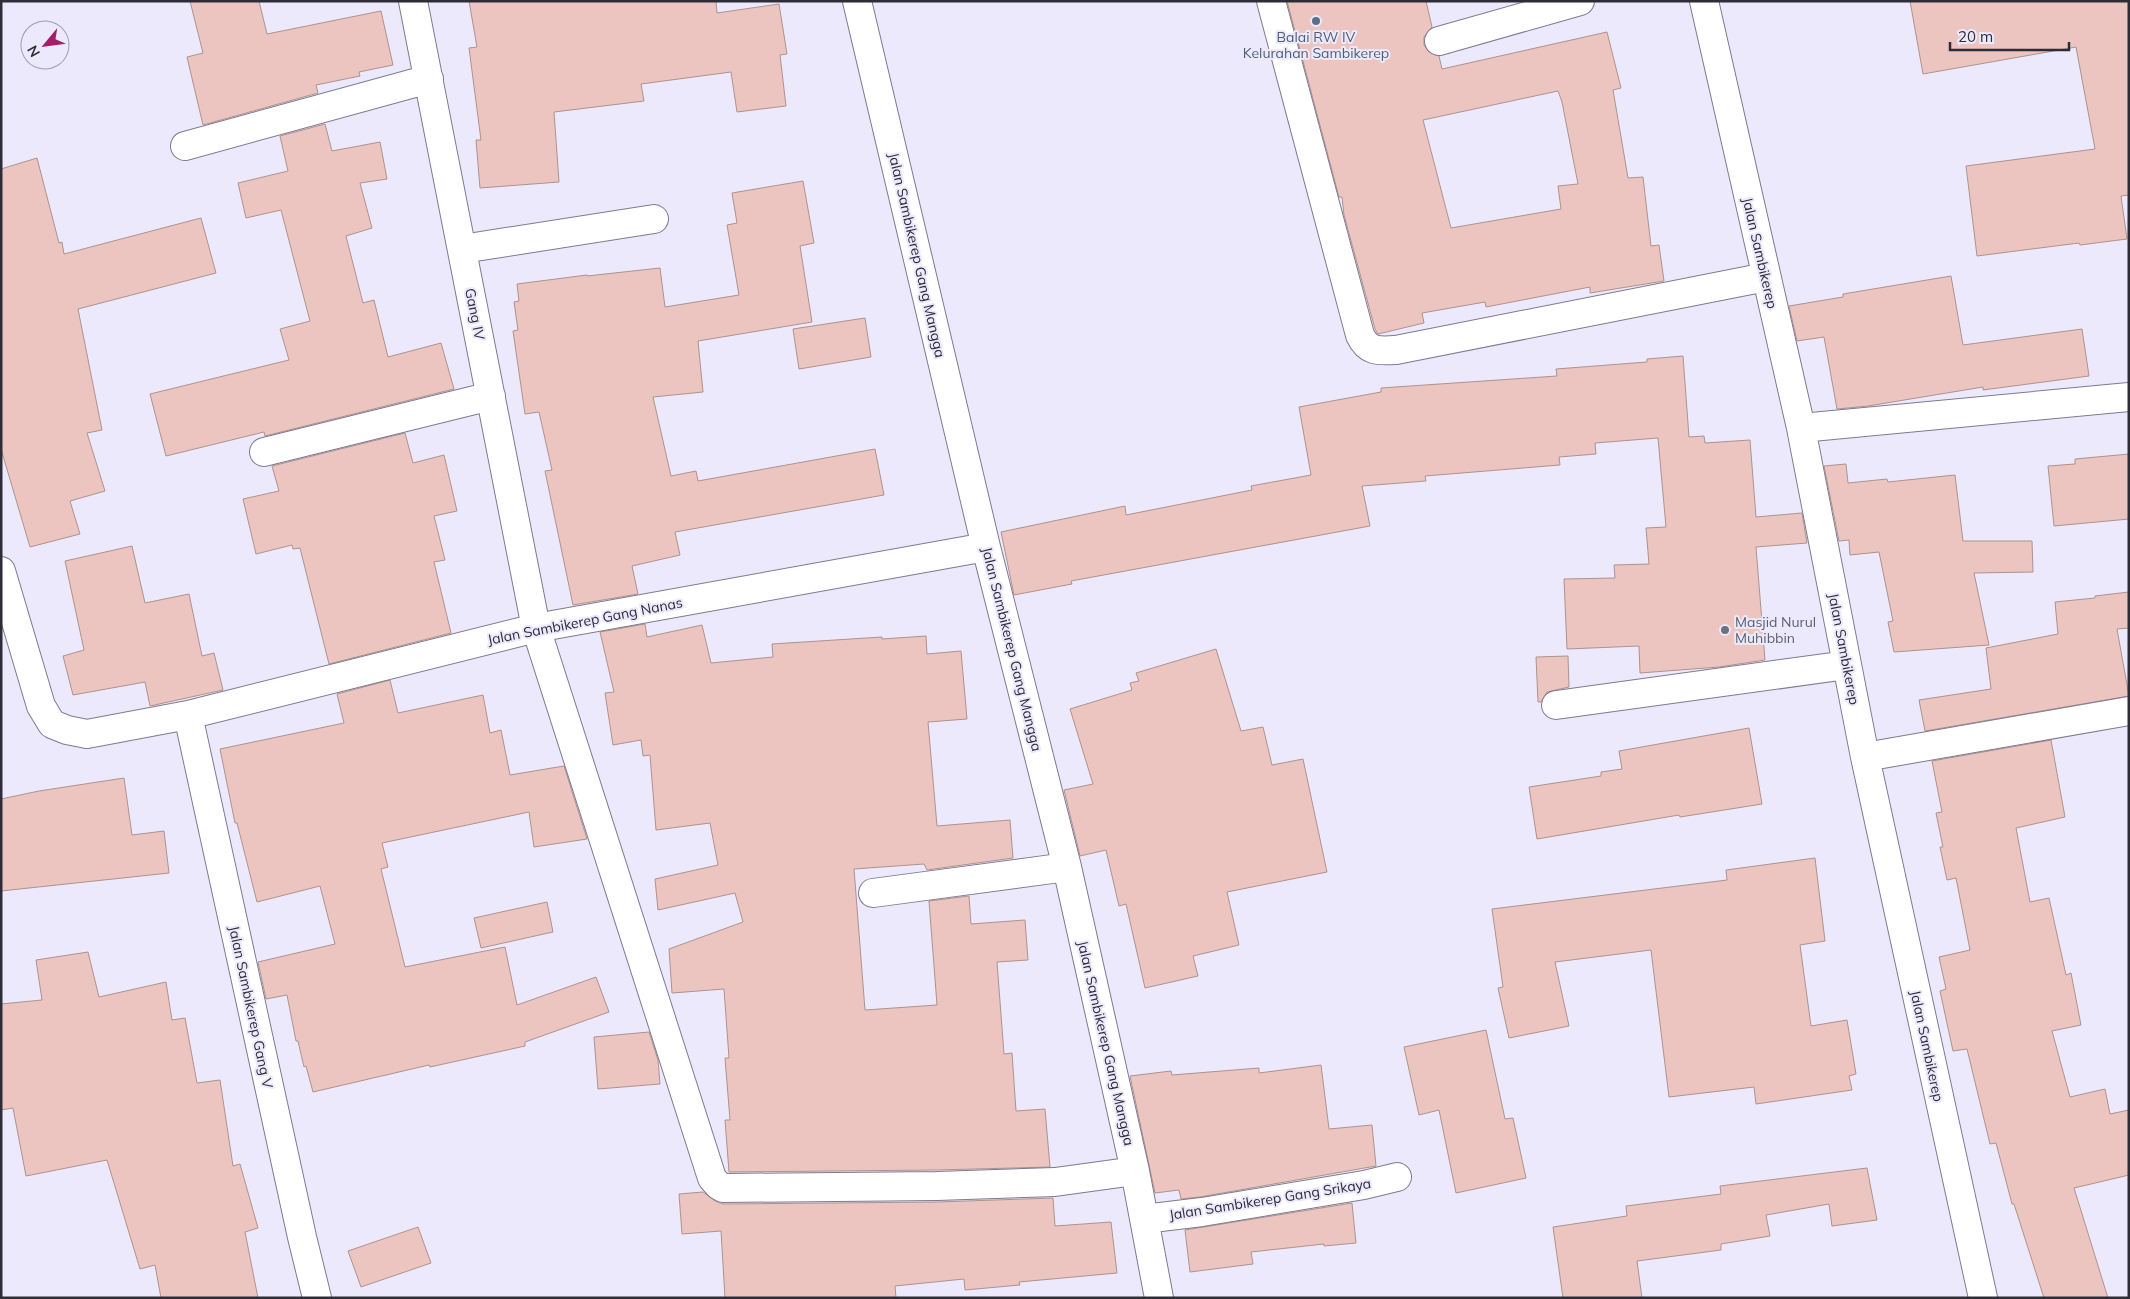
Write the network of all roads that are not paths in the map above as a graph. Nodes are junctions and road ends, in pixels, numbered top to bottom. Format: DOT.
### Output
graph roads {
  1 [pos="413,1"];
  2 [pos="857,1"];
  3 [pos="1270,1"];
  4 [pos="1580,1"];
  5 [pos="1704,1"];
  6 [pos="1440,41"];
  7 [pos="428,79"];
  8 [pos="185,146"];
  9 [pos="654,219"];
  10 [pos="462,249"];
  11 [pos="1766,277"];
  12 [pos="491,396"];
  13 [pos="2129,397"];
  14 [pos="1801,428"];
  15 [pos="264,452"];
  16 [pos="986,547"];
  17 [pos="1,571"];
  18 [pos="536,628"];
  19 [pos="1847,665"];
  20 [pos="1556,704"];
  21 [pos="2129,711"];
  22 [pos="188,716"];
  23 [pos="1866,757"];
  24 [pos="1067,867"];
  25 [pos="873,893"];
  26 [pos="1135,1171"];
  27 [pos="1397,1177"];
  28 [pos="1144,1219"];
  29 [pos="317,1298"];
  30 [pos="1159,1298"];
  31 [pos="1983,1298"];
  1 -- 7 [label="street, Gang IV"];
  2 -- 16 [label="street, Jalan Sambikerep Gang Mangga"];
  3 -- 11 [label="street"];
  4 -- 6 [label="street"];
  5 -- 11 [label="street, Jalan Sambikerep"];
  7 -- 8 [label="street"];
  7 -- 10 [label="street, Gang IV"];
  9 -- 10 [label="street"];
  10 -- 12 [label="street, Gang IV"];
  11 -- 14 [label="street, Jalan Sambikerep"];
  12 -- 15 [label="street"];
  12 -- 18 [label="street, Gang IV"];
  13 -- 14 [label="street"];
  14 -- 19 [label="street, Jalan Sambikerep"];
  16 -- 18 [label="street, Jalan Sambikerep Gang Nanas"];
  16 -- 24 [label="street, Jalan Sambikerep Gang Mangga"];
  17 -- 22 [label="street, Jalan Sambikerep Gang Nanas"];
  18 -- 22 [label="street, Jalan Sambikerep Gang Nanas"];
  18 -- 26 [label="street, Gang IV"];
  19 -- 20 [label="street"];
  19 -- 23 [label="street, Jalan Sambikerep"];
  21 -- 23 [label="street"];
  22 -- 29 [label="street, Jalan Sambikerep Gang V"];
  23 -- 31 [label="street, Jalan Sambikerep"];
  24 -- 25 [label="street"];
  24 -- 26 [label="street, Jalan Sambikerep Gang Mangga"];
  26 -- 28 [label="street, Jalan Sambikerep Gang Mangga"];
  27 -- 28 [label="street, Jalan Sambikerep Gang Srikaya"];
  28 -- 30 [label="street, Jalan Sambikerep Gang Mangga"];
}
